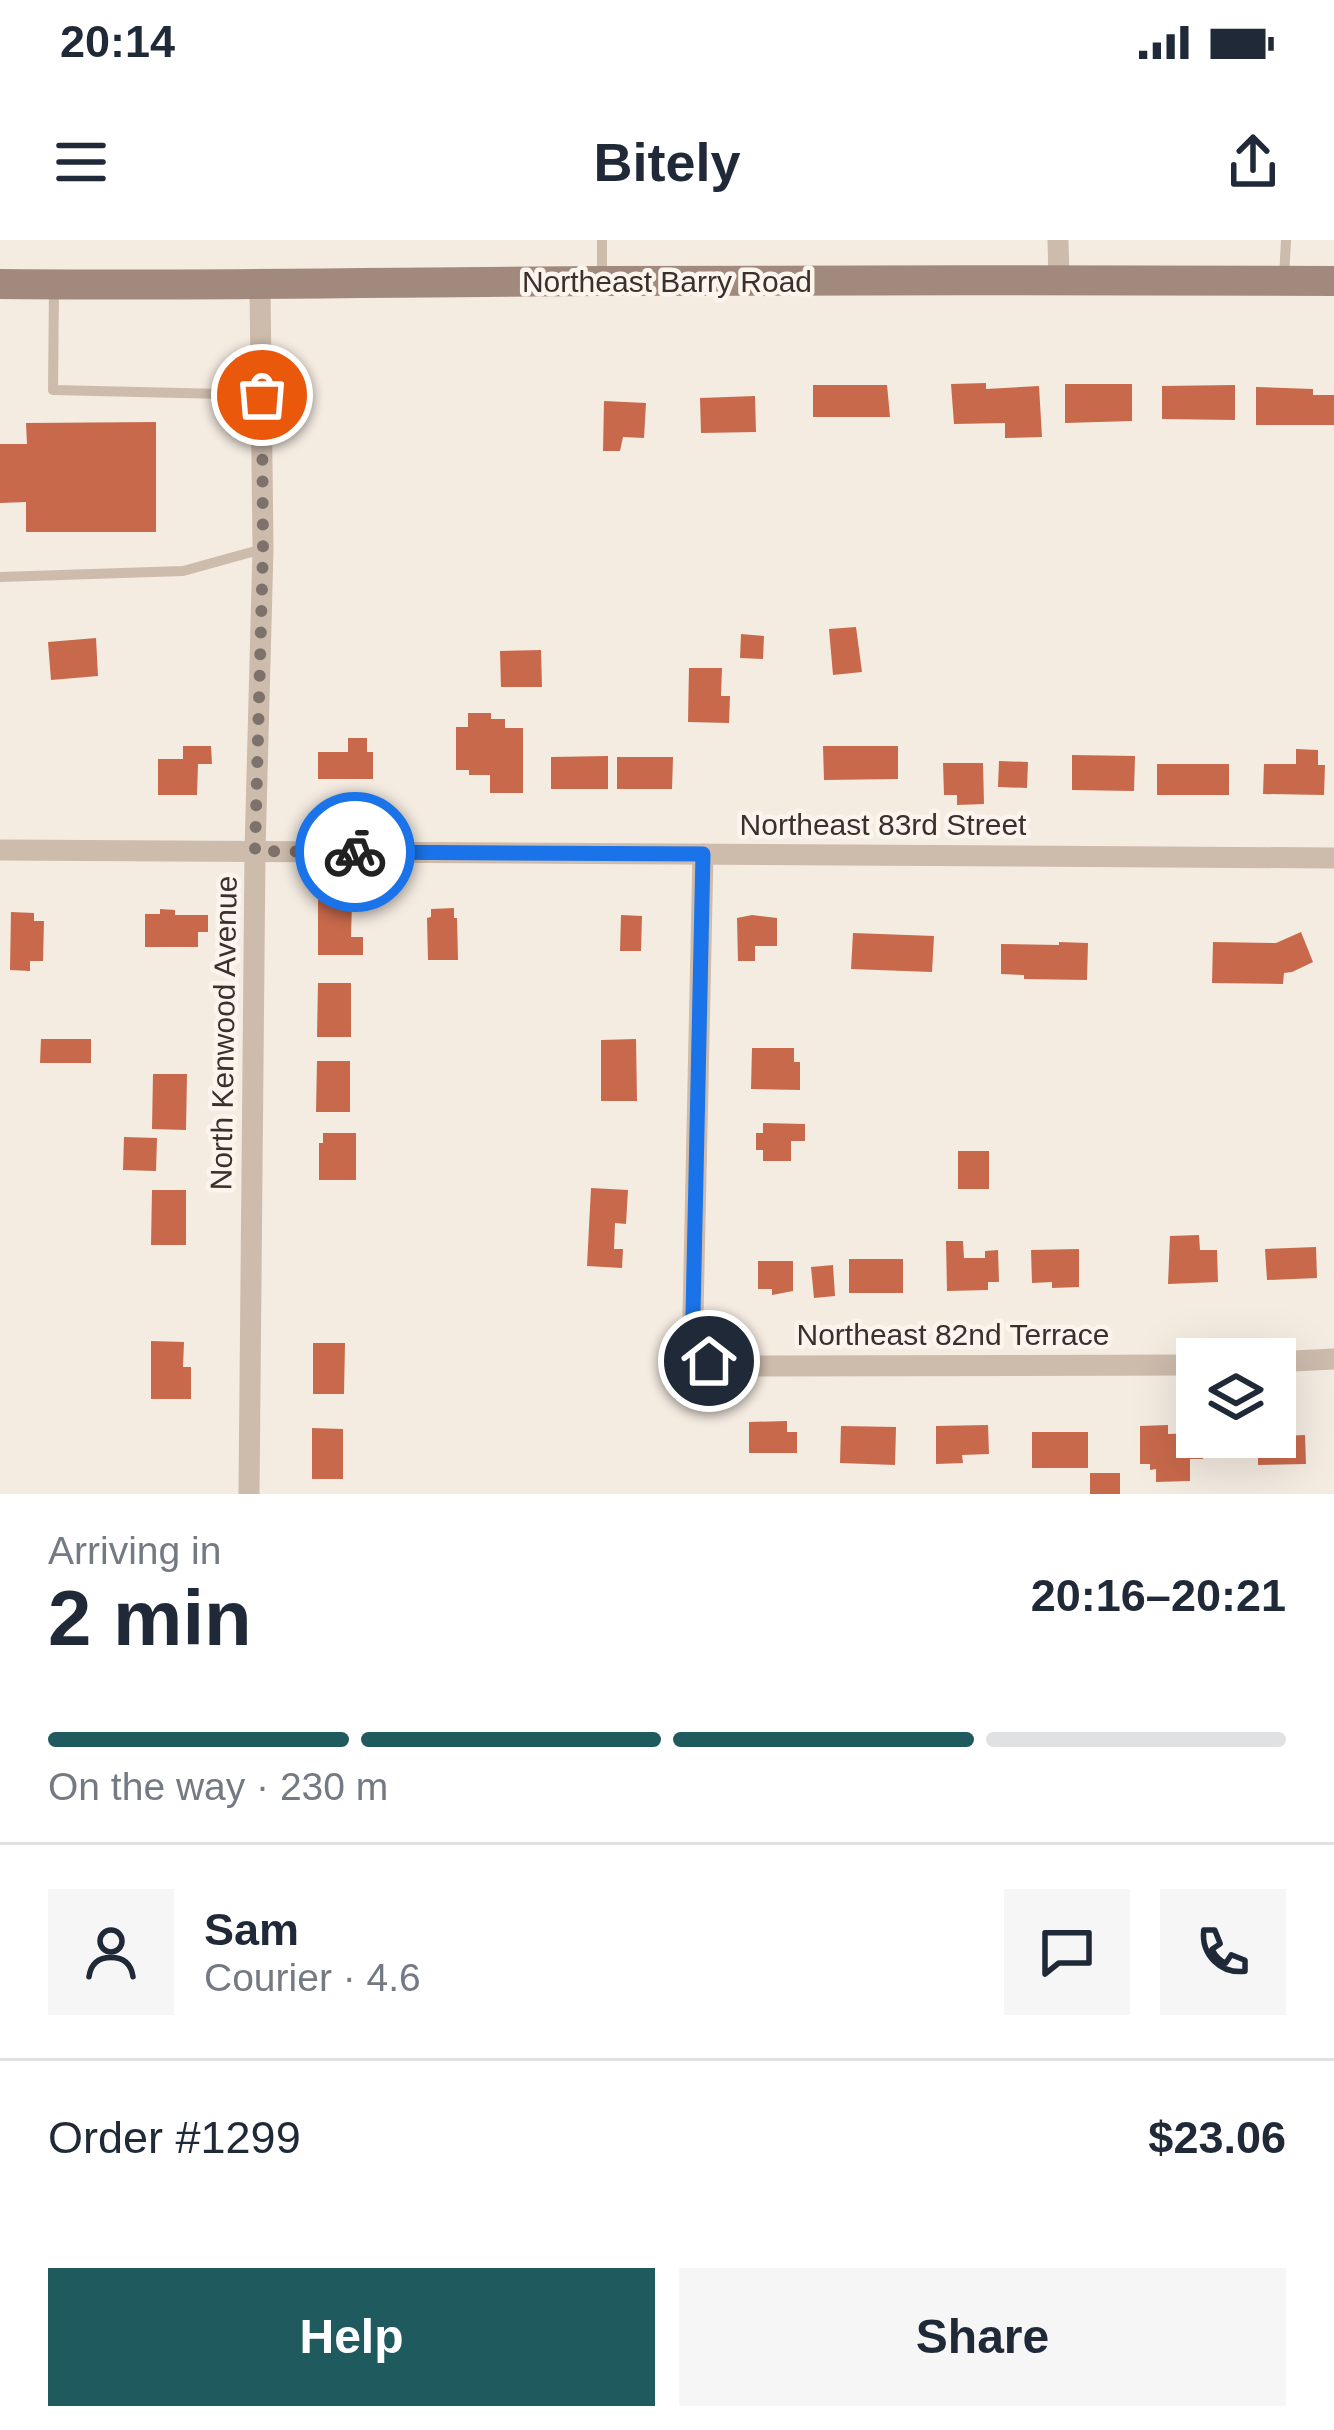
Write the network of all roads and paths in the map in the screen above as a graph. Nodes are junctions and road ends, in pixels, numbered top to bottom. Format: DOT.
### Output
graph roads {
  1 [pos="602,240"];
  2 [pos="1058,240"];
  3 [pos="1286,240"];
  4 [pos="1059,280"];
  5 [pos="602,281"];
  6 [pos="1284,281"];
  7 [pos="1334,281"];
  8 [pos="0,284"];
  9 [pos="54,285"];
  10 [pos="260,286"];
  11 [pos="262,395"];
  12 [pos="263,549"];
  13 [pos="0,578"];
  14 [pos="0,850"];
  15 [pos="255,851"];
  16 [pos="703,854"];
  17 [pos="1334,858"];
  18 [pos="1334,1359"];
  19 [pos="1296,1361"];
  20 [pos="1176,1366"];
  21 [pos="249,1494"];
  1 -- 5 [label="lane"];
  2 -- 4 [label="street"];
  3 -- 6 [label="lane"];
  4 -- 5 [label="main road, Northeast Barry Road"];
  4 -- 6 [label="main road, Northeast Barry Road"];
  5 -- 10 [label="main road, Northeast Barry Road"];
  6 -- 7 [label="main road, Northeast Barry Road"];
  8 -- 9 [label="main road, Northeast Barry Road"];
  9 -- 10 [label="main road, Northeast Barry Road"];
  9 -- 11 [label="lane"];
  10 -- 11 [label="street, North Kenwood Avenue"];
  11 -- 12 [label="street, North Kenwood Avenue"];
  12 -- 13 [label="lane"];
  12 -- 15 [label="street, North Kenwood Avenue"];
  14 -- 15 [label="street, Northeast 83rd Street"];
  15 -- 16 [label="street, Northeast 83rd Street"];
  15 -- 21 [label="street, North Kenwood Avenue"];
  16 -- 17 [label="street, Northeast 83rd Street"];
  16 -- 20 [label="street, Northeast 82nd Terrace"];
  18 -- 19 [label="street"];
}
